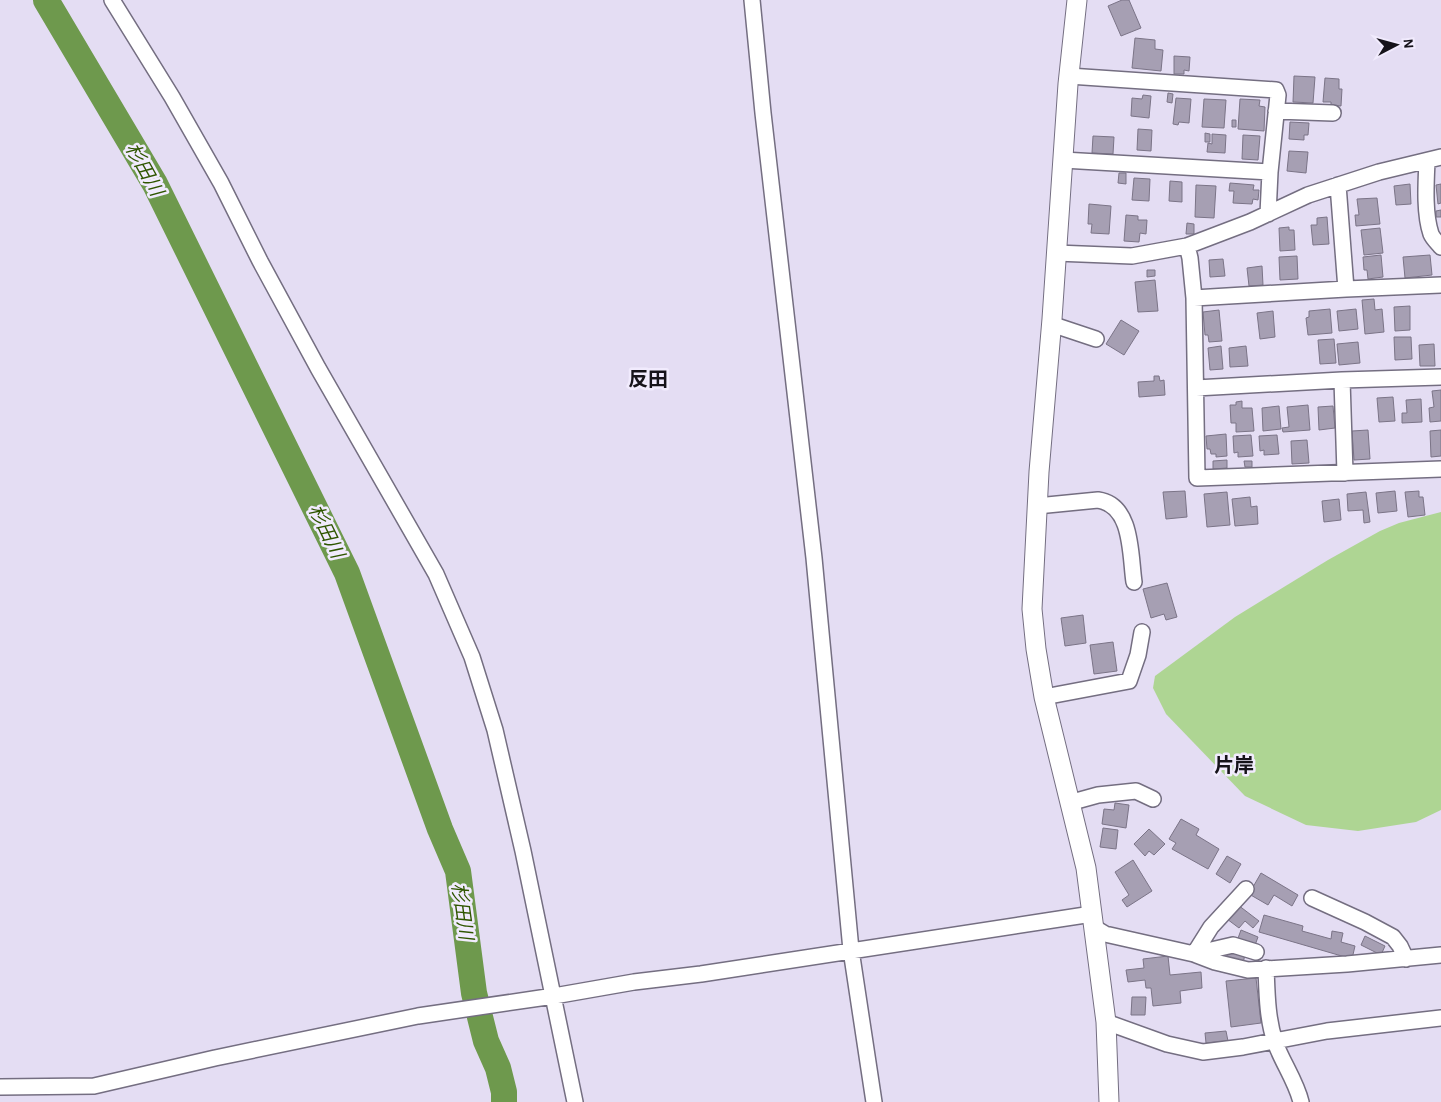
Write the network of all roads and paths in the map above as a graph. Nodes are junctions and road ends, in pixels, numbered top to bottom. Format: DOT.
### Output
graph roads {
  1 [pos="112,0"];
  2 [pos="752,0"];
  3 [pos="1077,0"];
  4 [pos="1069,76"];
  5 [pos="1276,111"];
  6 [pos="1333,113"];
  7 [pos="1434,159"];
  8 [pos="1063,160"];
  9 [pos="1270,172"];
  10 [pos="1338,185"];
  11 [pos="1268,214"];
  12 [pos="1187,246"];
  13 [pos="1441,247"];
  14 [pos="1056,253"];
  15 [pos="1441,285"];
  16 [pos="1346,289"];
  17 [pos="1194,298"];
  18 [pos="1051,324"];
  19 [pos="1096,339"];
  20 [pos="1441,377"];
  21 [pos="1342,380"];
  22 [pos="1196,388"];
  23 [pos="1441,469"];
  24 [pos="1345,472"];
  25 [pos="1037,506"];
  26 [pos="1134,582"];
  27 [pos="1142,632"];
  28 [pos="1044,697"];
  29 [pos="1153,799"];
  30 [pos="1069,803"];
  31 [pos="1246,889"];
  32 [pos="1312,898"];
  33 [pos="1094,921"];
  34 [pos="850,950"];
  35 [pos="1256,952"];
  36 [pos="1194,954"];
  37 [pos="1441,955"];
  38 [pos="1406,959"];
  39 [pos="1266,968"];
  40 [pos="547,997"];
  41 [pos="1441,1018"];
  42 [pos="1106,1022"];
  43 [pos="1275,1042"];
  44 [pos="0,1087"];
  45 [pos="575,1102"];
  46 [pos="874,1102"];
  47 [pos="1109,1102"];
  48 [pos="1301,1102"];
  1 -- 40 [label="street"];
  2 -- 34 [label="street"];
  3 -- 4 [label="street"];
  4 -- 5 [label="street"];
  4 -- 8 [label="street"];
  5 -- 6 [label="street"];
  5 -- 9 [label="street"];
  7 -- 10 [label="street"];
  7 -- 13 [label="street"];
  8 -- 9 [label="street"];
  8 -- 14 [label="street"];
  9 -- 11 [label="street"];
  10 -- 11 [label="street"];
  10 -- 16 [label="street"];
  11 -- 12 [label="street"];
  12 -- 14 [label="street"];
  12 -- 17 [label="street"];
  14 -- 18 [label="street"];
  15 -- 16 [label="street"];
  16 -- 17 [label="street"];
  17 -- 22 [label="street"];
  18 -- 19 [label="street"];
  18 -- 25 [label="street"];
  20 -- 21 [label="street"];
  21 -- 22 [label="street"];
  21 -- 24 [label="street"];
  22 -- 24 [label="street"];
  23 -- 24 [label="street"];
  25 -- 26 [label="street"];
  25 -- 28 [label="street"];
  27 -- 28 [label="street"];
  28 -- 30 [label="street"];
  29 -- 30 [label="street"];
  30 -- 33 [label="street"];
  31 -- 36 [label="street"];
  32 -- 38 [label="street"];
  33 -- 34 [label="street"];
  33 -- 36 [label="street"];
  33 -- 42 [label="street"];
  34 -- 40 [label="street"];
  34 -- 46 [label="street"];
  35 -- 36 [label="street"];
  36 -- 39 [label="street"];
  37 -- 38 [label="street"];
  38 -- 39 [label="street"];
  39 -- 43 [label="street"];
  40 -- 44 [label="street"];
  40 -- 45 [label="street"];
  41 -- 43 [label="street"];
  42 -- 43 [label="street"];
  42 -- 47 [label="street"];
  43 -- 48 [label="street"];
}
